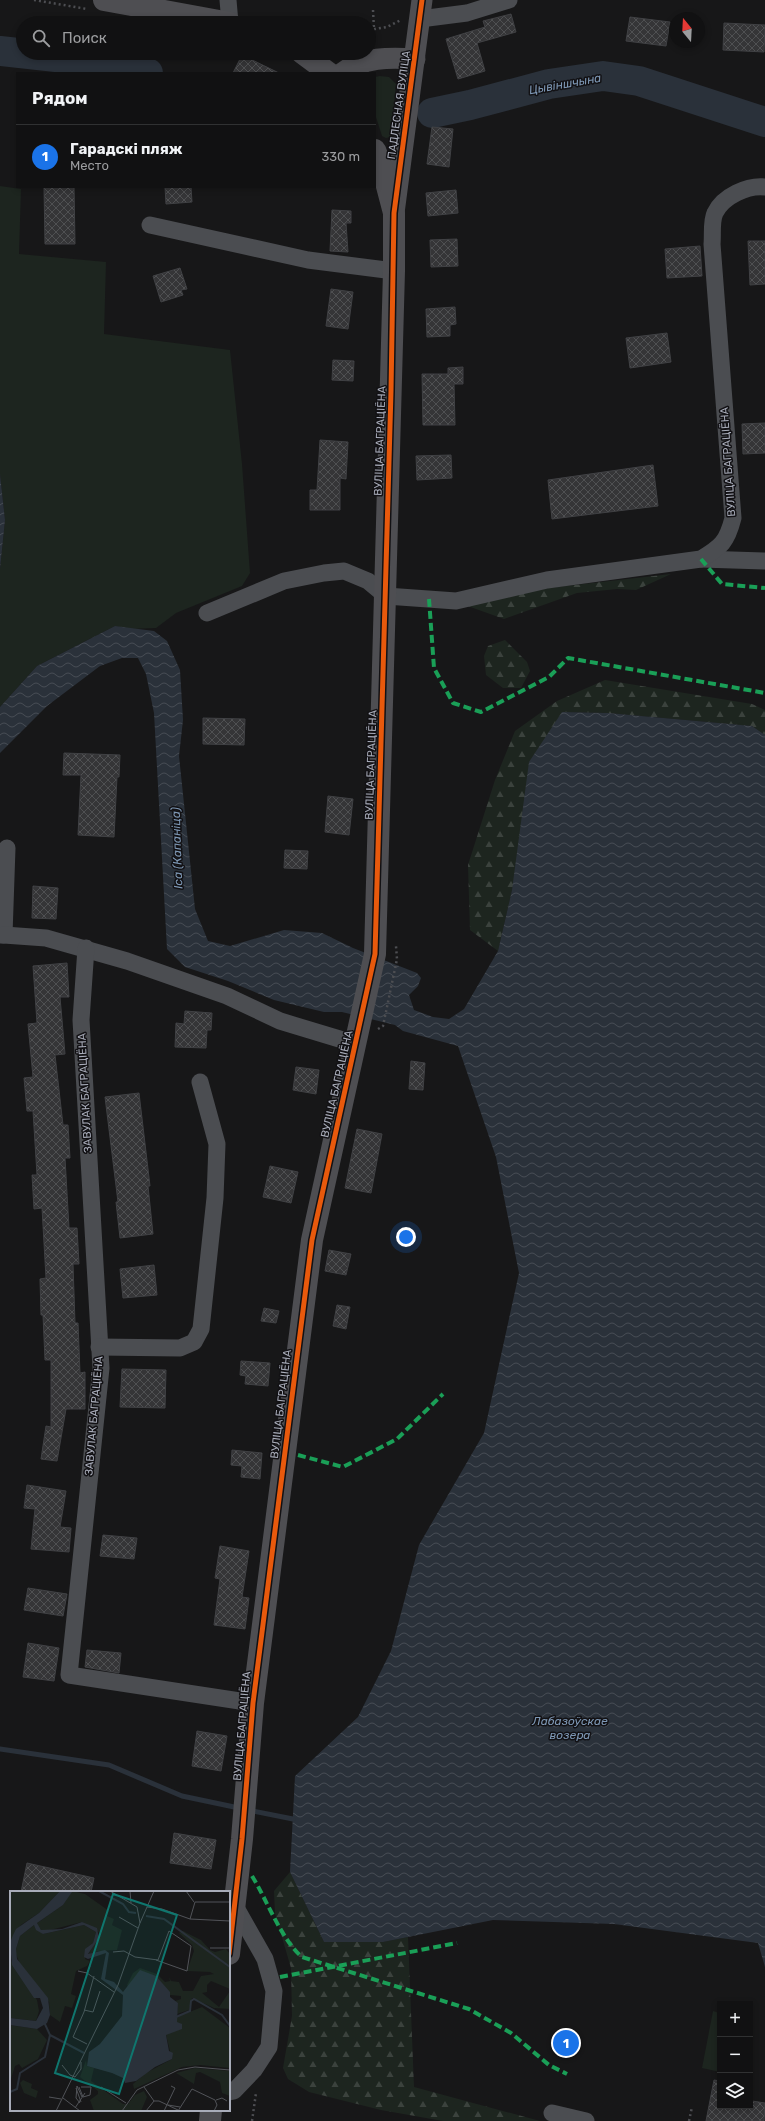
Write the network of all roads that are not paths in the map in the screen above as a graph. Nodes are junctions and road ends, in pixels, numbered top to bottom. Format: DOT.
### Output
graph roads {
  1 [pos="104,0"];
  2 [pos="228,0"];
  3 [pos="509,0"];
  4 [pos="416,12"];
  5 [pos="192,16"];
  6 [pos="229,16"];
  7 [pos="376,59"];
  8 [pos="416,59"];
  9 [pos="311,60"];
  10 [pos="370,60"];
  11 [pos="328,72"];
  12 [pos="344,72"];
  13 [pos="376,153"];
  14 [pos="765,187"];
  15 [pos="394,213"];
  16 [pos="150,225"];
  17 [pos="394,271"];
  18 [pos="701,558"];
  19 [pos="765,561"];
  20 [pos="386,596"];
  21 [pos="207,613"];
  22 [pos="7,848"];
  23 [pos="2,935"];
  24 [pos="86,948"];
  25 [pos="356,1044"];
  26 [pos="200,1082"];
  27 [pos="99,1347"];
  28 [pos="252,1703"];
  29 [pos="235,1906"];
  30 [pos="230,1946"];
  31 [pos="230,2092"];
  32 [pos="211,2111"];
  33 [pos="552,2113"];
  34 [pos="210,2121"];
  35 [pos="586,2121"];
  1 -- 5 [label="highway"];
  2 -- 6 [label="street"];
  3 -- 4 [label="street"];
  4 -- 8 [label="main road, ПАДЛЕСНАЯ ВУЛІЦА"];
  7 -- 8 [label="main road"];
  8 -- 15 [label="main road, ПАДЛЕСНАЯ ВУЛІЦА"];
  9 -- 11 [label="highway"];
  10 -- 12 [label="main road"];
  13 -- 15 [label="highway, ВУЛІЦА БАГРАЦІЁНА"];
  14 -- 18 [label="street, ВУЛІЦА БАГРАЦІЁНА"];
  15 -- 17 [label="highway, ВУЛІЦА БАГРАЦІЁНА"];
  16 -- 17 [label="street"];
  17 -- 20 [label="highway, ВУЛІЦА БАГРАЦІЁНА"];
  18 -- 19 [label="street"];
  18 -- 20 [label="street, ВУЛІЦА БАГРАЦІЁНА"];
  20 -- 21 [label="street"];
  20 -- 25 [label="highway, ВУЛІЦА БАГРАЦІЁНА"];
  22 -- 23 [label="street"];
  23 -- 24 [label="street"];
  24 -- 25 [label="street"];
  24 -- 27 [label="street, ЗАВУЛАК БАГРАЦІЁНА"];
  25 -- 28 [label="highway, ВУЛІЦА БАГРАЦІЁНА"];
  26 -- 27 [label="street"];
  27 -- 28 [label="street, ЗАВУЛАК БАГРАЦІЁНА"];
  28 -- 29 [label="highway, ВУЛІЦА БАГРАЦІЁНА"];
  29 -- 30 [label="highway, ВУЛІЦА БАГРАЦІЁНА"];
  29 -- 31 [label="street"];
  32 -- 34 [label="highway"];
  33 -- 35 [label="street"];
}
